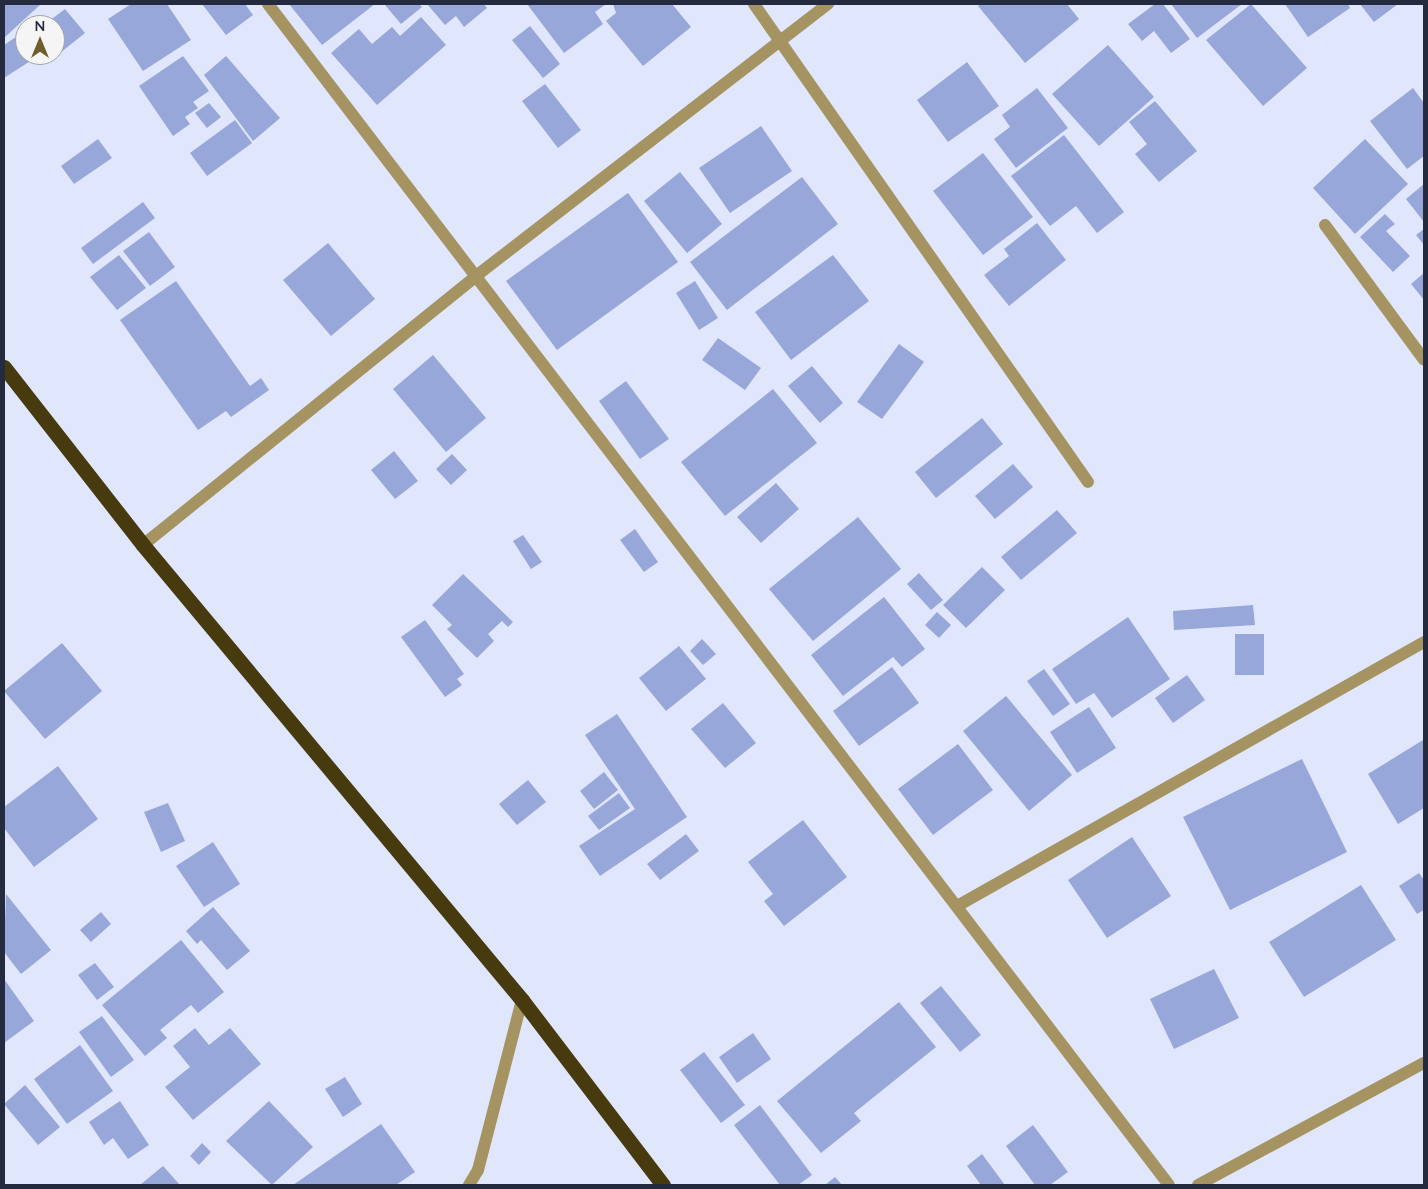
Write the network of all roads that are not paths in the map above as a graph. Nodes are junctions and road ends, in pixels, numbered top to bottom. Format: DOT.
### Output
graph roads {
  1 [pos="268,4"];
  2 [pos="754,4"];
  3 [pos="828,4"];
  4 [pos="780,39"];
  5 [pos="1325,225"];
  6 [pos="476,276"];
  7 [pos="1424,360"];
  8 [pos="4,367"];
  9 [pos="1088,482"];
  10 [pos="143,545"];
  11 [pos="1424,642"];
  12 [pos="959,905"];
  13 [pos="522,1000"];
  14 [pos="1424,1063"];
  15 [pos="469,1185"];
  16 [pos="663,1185"];
  17 [pos="1169,1185"];
  18 [pos="1198,1185"];
  1 -- 6 [label="street"];
  2 -- 4 [label="street"];
  3 -- 4 [label="street"];
  4 -- 6 [label="street"];
  4 -- 9 [label="street"];
  5 -- 7 [label="street"];
  6 -- 10 [label="street"];
  6 -- 12 [label="street"];
  8 -- 10 [label="highway"];
  10 -- 13 [label="highway"];
  11 -- 12 [label="street"];
  12 -- 17 [label="street"];
  13 -- 15 [label="street"];
  13 -- 16 [label="highway"];
  14 -- 18 [label="street"];
}
